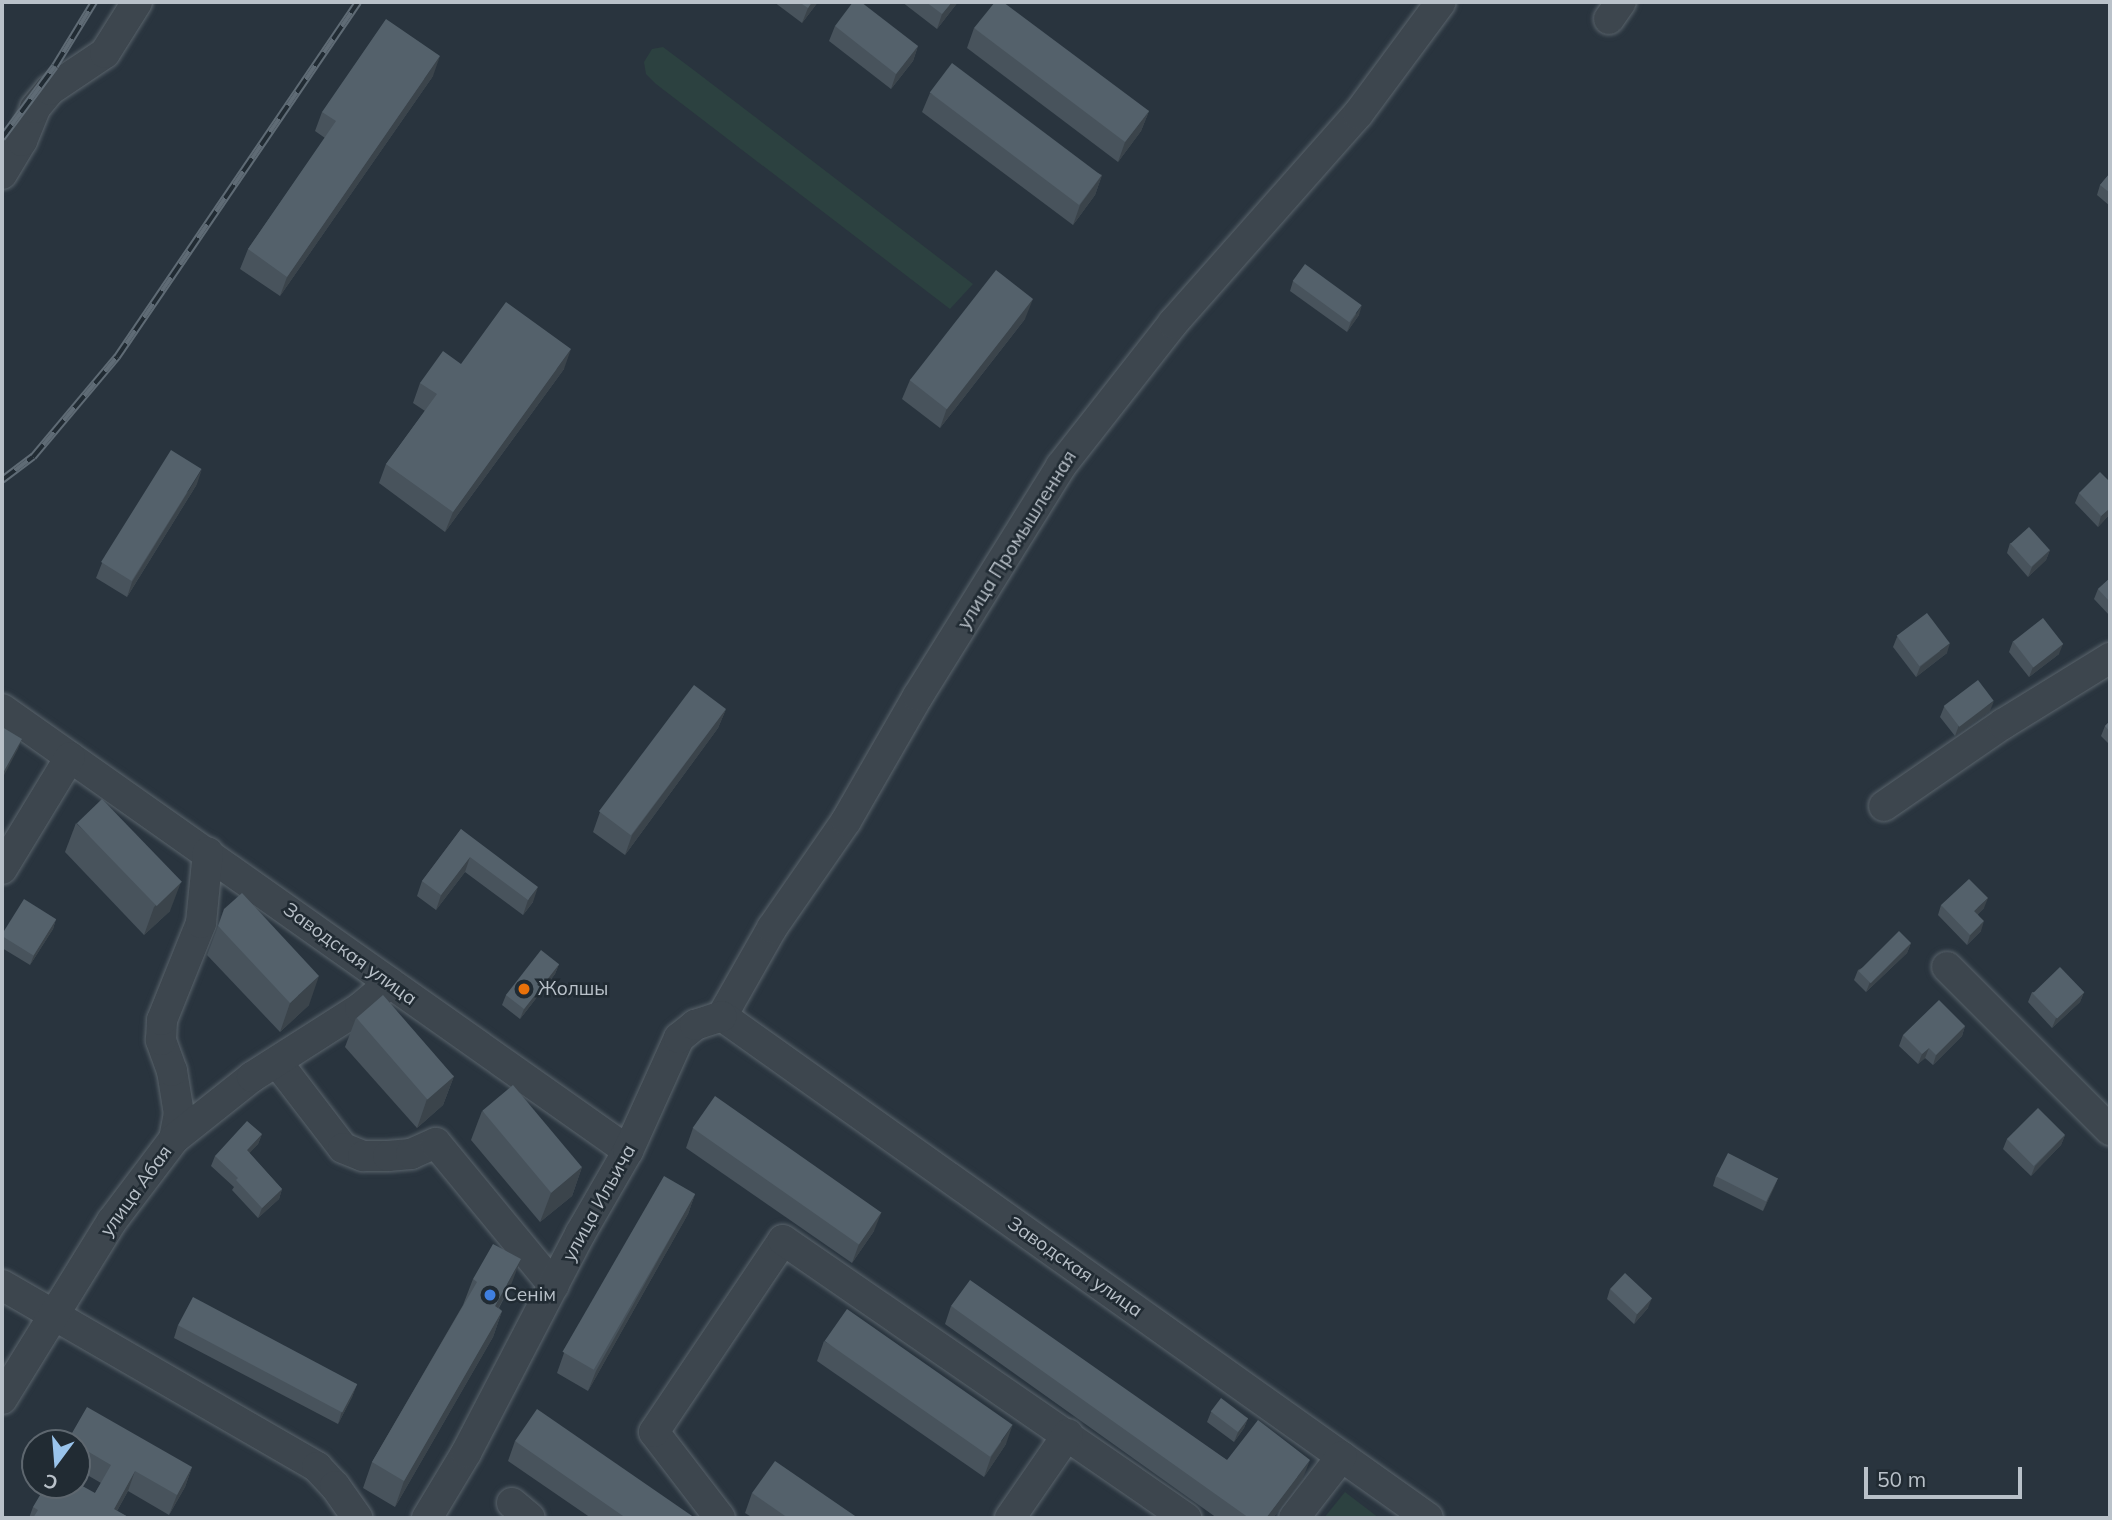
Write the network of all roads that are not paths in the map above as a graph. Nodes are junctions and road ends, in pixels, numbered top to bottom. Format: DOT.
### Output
graph roads {
  1 [pos="137,2"];
  2 [pos="1441,2"];
  3 [pos="2,174"];
  4 [pos="2110,657"];
  5 [pos="2,709"];
  6 [pos="71,757"];
  7 [pos="1884,806"];
  8 [pos="208,852"];
  9 [pos="2,869"];
  10 [pos="1947,967"];
  11 [pos="390,983"];
  12 [pos="722,1016"];
  13 [pos="277,1062"];
  14 [pos="2110,1130"];
  15 [pos="174,1139"];
  16 [pos="628,1152"];
  17 [pos="2,1285"];
  18 [pos="554,1286"];
  19 [pos="54,1315"];
  20 [pos="2,1399"];
  21 [pos="1068,1434"];
  22 [pos="1342,1456"];
  23 [pos="356,1518"];
  24 [pos="427,1518"];
  25 [pos="720,1518"];
  26 [pos="1010,1518"];
  27 [pos="1186,1518"];
  28 [pos="1294,1518"];
  29 [pos="1428,1518"];
  1 -- 3 [label="street"];
  2 -- 12 [label="street, улица Промышленная"];
  4 -- 7 [label="street"];
  5 -- 6 [label="street, Заводская улица"];
  6 -- 8 [label="street, Заводская улица"];
  6 -- 9 [label="street"];
  8 -- 11 [label="street, Заводская улица"];
  8 -- 15 [label="street"];
  10 -- 14 [label="street"];
  11 -- 13 [label="street, улица Абая"];
  11 -- 16 [label="street, Заводская улица"];
  12 -- 16 [label="street, улица Ильича"];
  12 -- 22 [label="street, Заводская улица"];
  13 -- 15 [label="street, улица Абая"];
  13 -- 18 [label="street"];
  15 -- 19 [label="street, улица Абая"];
  16 -- 18 [label="street, улица Ильича"];
  17 -- 19 [label="street"];
  18 -- 24 [label="street, улица Ильича"];
  19 -- 20 [label="street, улица Абая"];
  19 -- 23 [label="street"];
  21 -- 25 [label="street"];
  21 -- 26 [label="street"];
  21 -- 27 [label="street"];
  22 -- 28 [label="street"];
  22 -- 29 [label="street, Заводская улица"];
}
